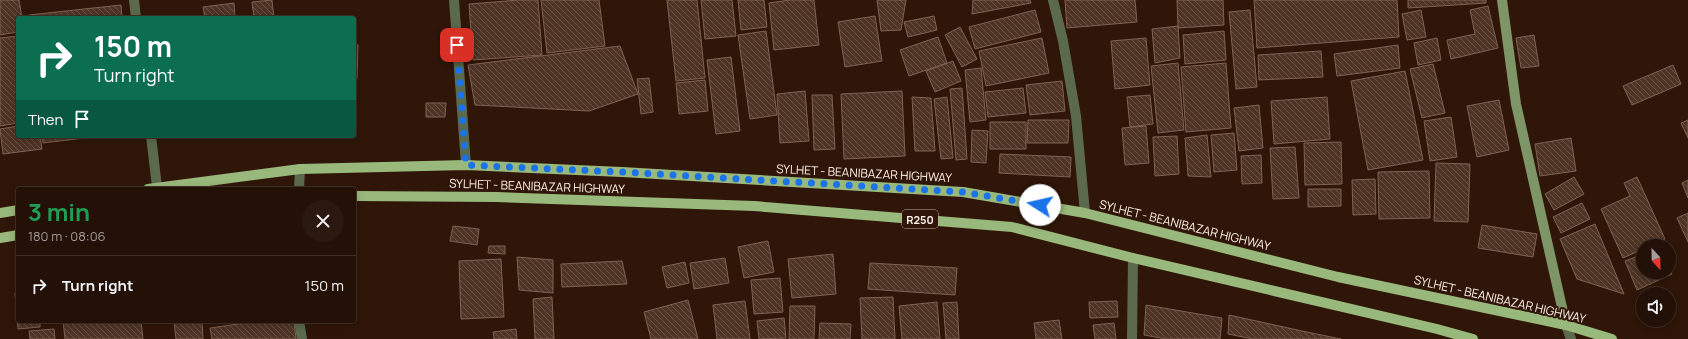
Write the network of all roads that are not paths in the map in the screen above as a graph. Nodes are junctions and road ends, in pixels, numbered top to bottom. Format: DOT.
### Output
graph roads {
  1 [pos="134,0"];
  2 [pos="454,0"];
  3 [pos="1053,0"];
  4 [pos="1502,0"];
  5 [pos="136,16"];
  6 [pos="151,138"];
  7 [pos="466,165"];
  8 [pos="300,169"];
  9 [pos="153,187"];
  10 [pos="161,187"];
  11 [pos="299,187"];
  12 [pos="356,196"];
  13 [pos="16,210"];
  14 [pos="0,213"];
  15 [pos="1085,213"];
  16 [pos="16,235"];
  17 [pos="0,238"];
  18 [pos="1133,258"];
  19 [pos="299,323"];
  20 [pos="1566,325"];
  21 [pos="302,339"];
  22 [pos="1132,339"];
  23 [pos="1473,339"];
  24 [pos="1571,339"];
  25 [pos="1612,339"];
  1 -- 5 [label="street"];
  2 -- 7 [label="street"];
  3 -- 15 [label="street"];
  4 -- 20 [label="street"];
  6 -- 9 [label="street"];
  7 -- 8 [label="main road, SYLHET - BEANIBAZAR HIGHWAY"];
  7 -- 15 [label="main road, SYLHET - BEANIBAZAR HIGHWAY"];
  8 -- 10 [label="main road, SYLHET - BEANIBAZAR HIGHWAY"];
  8 -- 11 [label="street"];
  12 -- 18 [label="main road, SYLHET - BEANIBAZAR HIGHWAY / R250"];
  13 -- 14 [label="main road"];
  15 -- 20 [label="main road, SYLHET - BEANIBAZAR HIGHWAY"];
  16 -- 17 [label="main road"];
  18 -- 22 [label="street"];
  18 -- 23 [label="main road, SYLHET - BEANIBAZAR HIGHWAY / R250"];
  19 -- 21 [label="street"];
  20 -- 24 [label="street"];
  20 -- 25 [label="main road, SYLHET - BEANIBAZAR HIGHWAY"];
}
